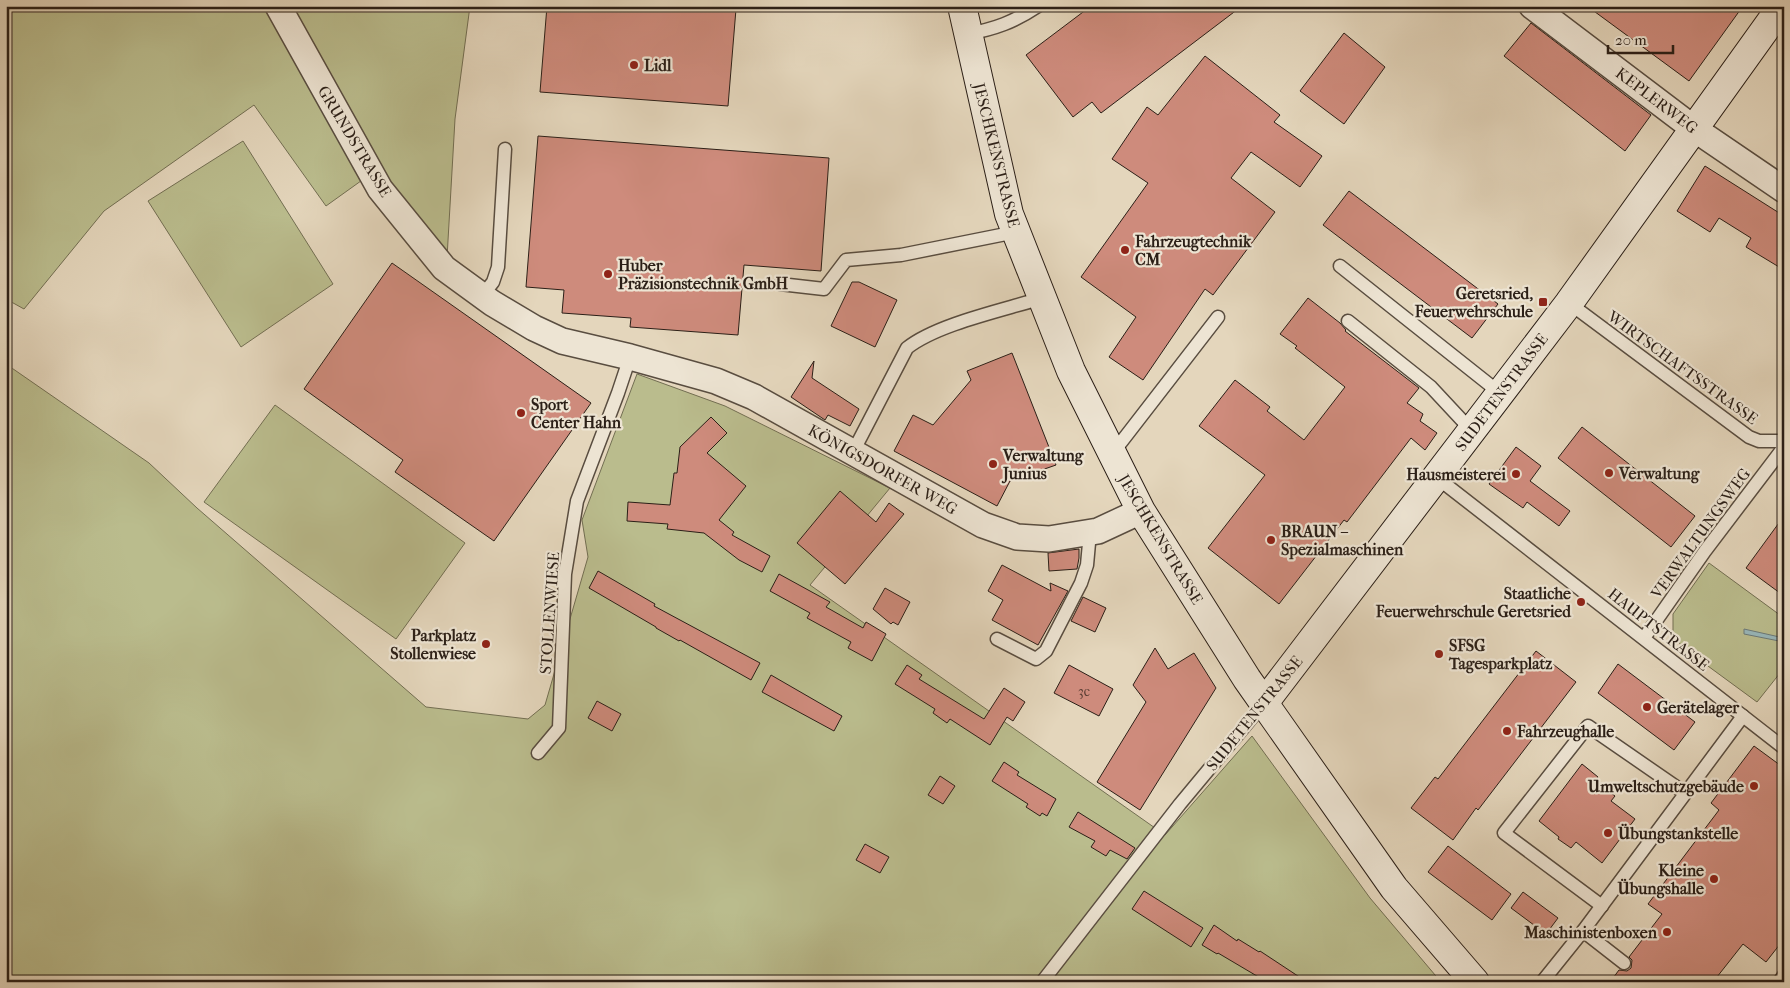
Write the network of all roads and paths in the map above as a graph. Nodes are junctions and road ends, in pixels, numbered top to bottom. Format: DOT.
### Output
graph roads {
  1 [pos="278,6"];
  2 [pos="962,6"];
  3 [pos="1038,6"];
  4 [pos="1782,6"];
  5 [pos="1541,9"];
  6 [pos="967,34"];
  7 [pos="1693,128"];
  8 [pos="505,149"];
  9 [pos="1784,190"];
  10 [pos="1016,232"];
  11 [pos="1340,266"];
  12 [pos="780,284"];
  13 [pos="482,296"];
  14 [pos="1042,298"];
  15 [pos="1569,303"];
  16 [pos="1218,317"];
  17 [pos="1348,321"];
  18 [pos="630,357"];
  19 [pos="1500,393"];
  20 [pos="1472,431"];
  21 [pos="1784,441"];
  22 [pos="1784,447"];
  23 [pos="853,452"];
  24 [pos="1112,454"];
  25 [pos="1436,477"];
  26 [pos="1141,510"];
  27 [pos="1090,532"];
  28 [pos="1644,638"];
  29 [pos="996,639"];
  30 [pos="1264,703"];
  31 [pos="1743,716"];
  32 [pos="1784,748"];
  33 [pos="538,754"];
  34 [pos="1685,793"];
  35 [pos="1602,906"];
  36 [pos="1583,931"];
  37 [pos="1624,963"];
  38 [pos="1784,975"];
  39 [pos="1042,982"];
  40 [pos="1475,982"];
  41 [pos="1542,982"];
  42 [pos="1779,982"];
  1 -- 13 [label="street, GRUNDSTRASSE"];
  2 -- 6 [label="street, JESCHKENSTRASSE"];
  3 -- 6 [label="lane"];
  4 -- 7 [label="street, SUDETENSTRASSE"];
  5 -- 7 [label="street, KEPLERWEG"];
  6 -- 10 [label="street, JESCHKENSTRASSE"];
  7 -- 9 [label="street, KEPLERWEG"];
  7 -- 15 [label="street, SUDETENSTRASSE"];
  8 -- 13 [label="lane"];
  10 -- 12 [label="lane"];
  10 -- 14 [label="street, JESCHKENSTRASSE"];
  11 -- 19 [label="lane"];
  13 -- 18 [label="street, GRUNDSTRASSE"];
  14 -- 23 [label="lane"];
  14 -- 24 [label="street, JESCHKENSTRASSE"];
  15 -- 19 [label="street, SUDETENSTRASSE"];
  15 -- 21 [label="lane, WIRTSCHAFTSSTRASSE"];
  16 -- 24 [label="lane"];
  17 -- 20 [label="lane"];
  18 -- 23 [label="street, KÖNIGSDORFER WEG"];
  18 -- 33 [label="lane, STOLLENWIESE"];
  19 -- 20 [label="street, SUDETENSTRASSE"];
  20 -- 25 [label="street, SUDETENSTRASSE"];
  22 -- 28 [label="lane, VERWALTUNGSWEG"];
  23 -- 27 [label="street, KÖNIGSDORFER WEG"];
  24 -- 26 [label="street, JESCHKENSTRASSE"];
  25 -- 28 [label="lane, HAUPTSTRASSE"];
  25 -- 30 [label="street, SUDETENSTRASSE"];
  26 -- 27 [label="street, KÖNIGSDORFER WEG"];
  26 -- 30 [label="street, JESCHKENSTRASSE"];
  27 -- 29 [label="lane"];
  28 -- 31 [label="lane, HAUPTSTRASSE"];
  30 -- 39 [label="lane, SUDETENSTRASSE"];
  30 -- 40 [label="street, JESCHKENSTRASSE"];
  31 -- 32 [label="lane, HAUPTSTRASSE"];
  31 -- 34 [label="lane"];
  34 -- 35 [label="lane"];
  34 -- 35 [label="lane"];
  35 -- 36 [label="lane"];
  36 -- 37 [label="lane"];
  36 -- 41 [label="lane"];
  38 -- 42 [label="lane"];
}
